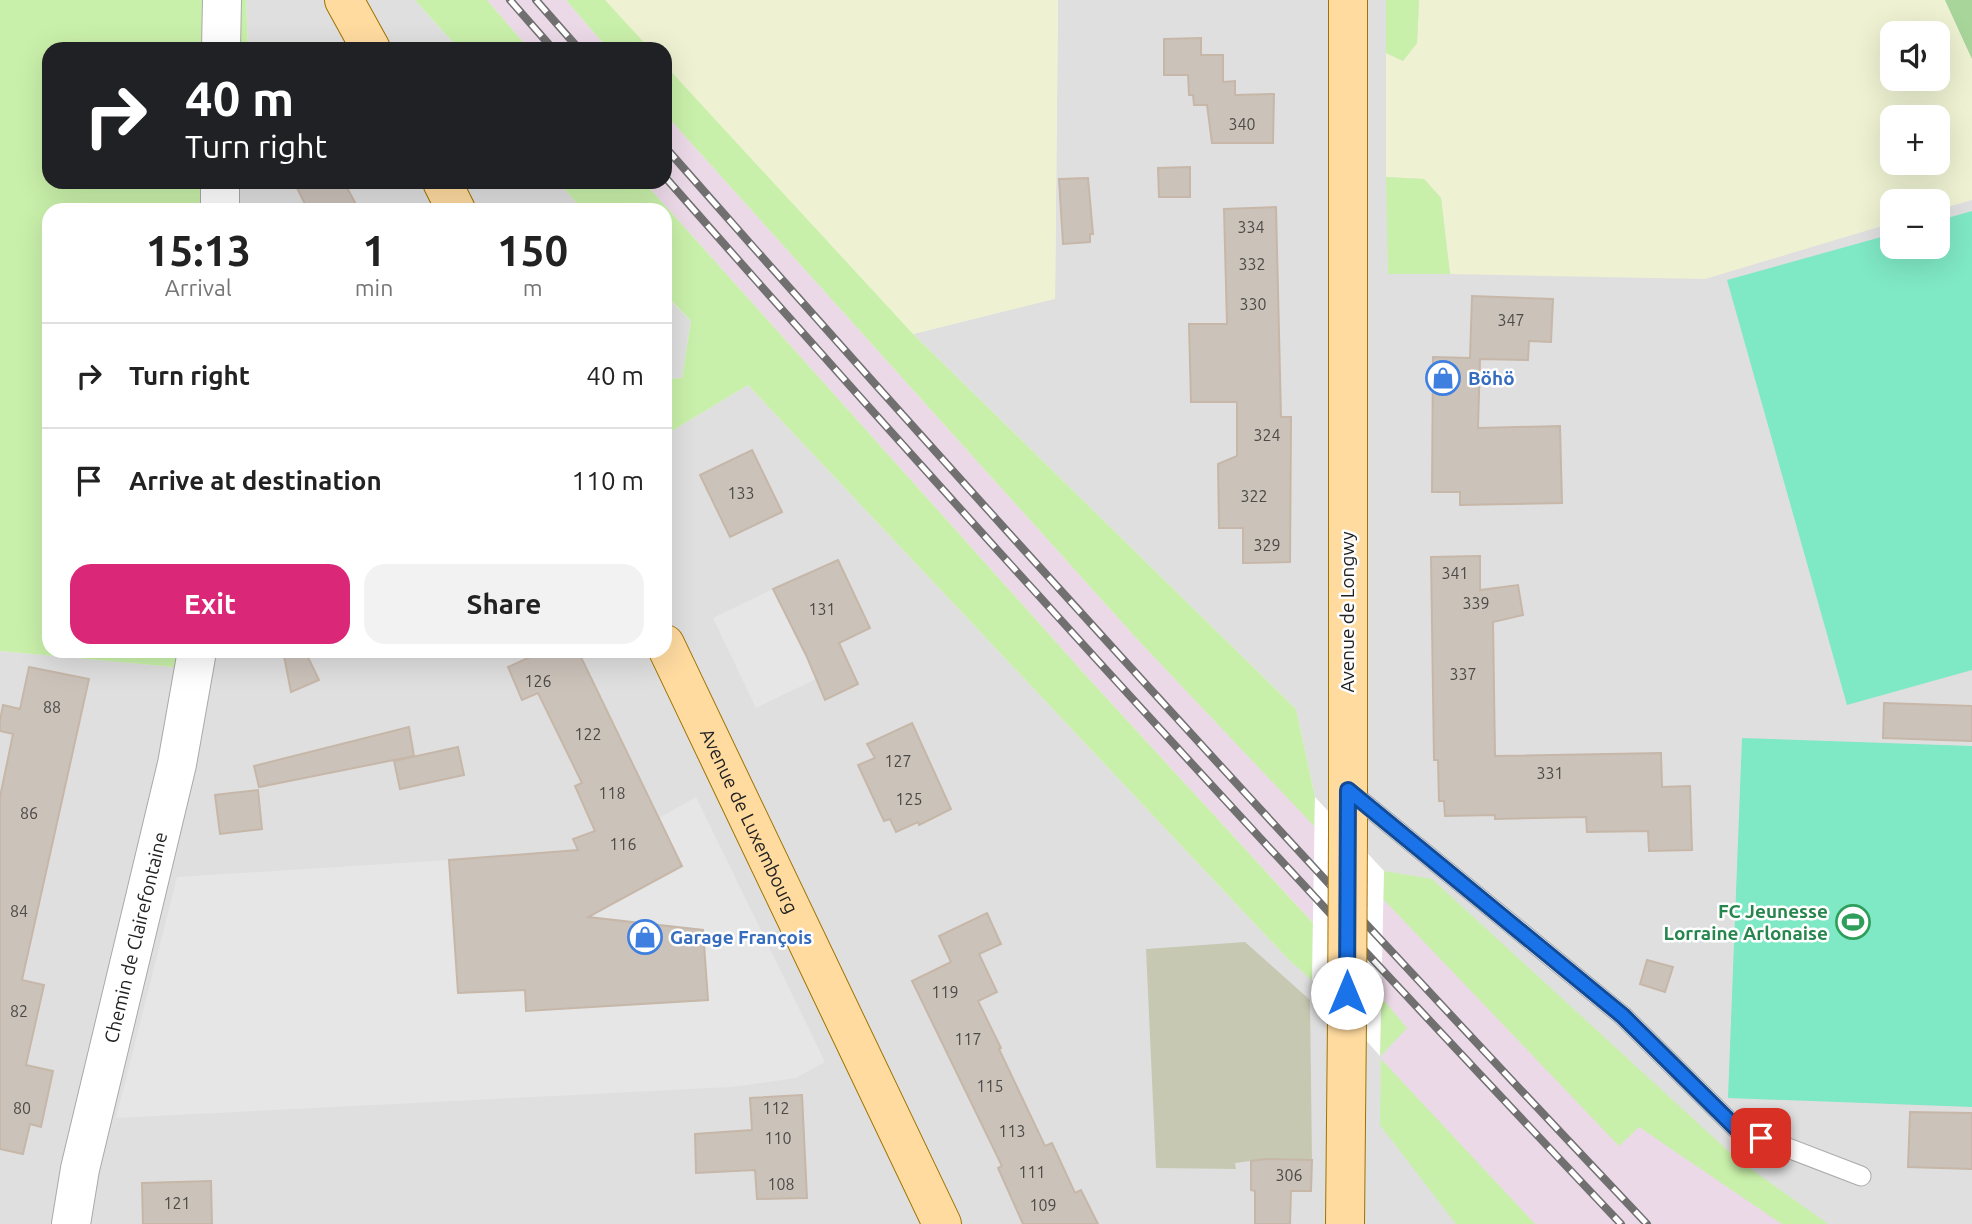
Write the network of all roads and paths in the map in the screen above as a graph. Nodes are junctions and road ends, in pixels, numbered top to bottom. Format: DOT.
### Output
graph roads {
  1 [pos="222,0"];
  2 [pos="344,0"];
  3 [pos="1348,0"];
  4 [pos="221,42"];
  5 [pos="367,42"];
  6 [pos="196,658"];
  7 [pos="672,658"];
  8 [pos="1348,790"];
  9 [pos="1861,1176"];
  10 [pos="71,1224"];
  11 [pos="942,1224"];
  12 [pos="1346,1224"];
  1 -- 4 [label="street"];
  2 -- 5 [label="main road"];
  3 -- 8 [label="main road, Avenue de Longwy"];
  6 -- 10 [label="street, Chemin de Clairefontaine"];
  7 -- 11 [label="main road, Avenue de Luxembourg"];
  8 -- 9 [label="lane"];
  8 -- 12 [label="main road, Avenue de Longwy, bridge"];
}
